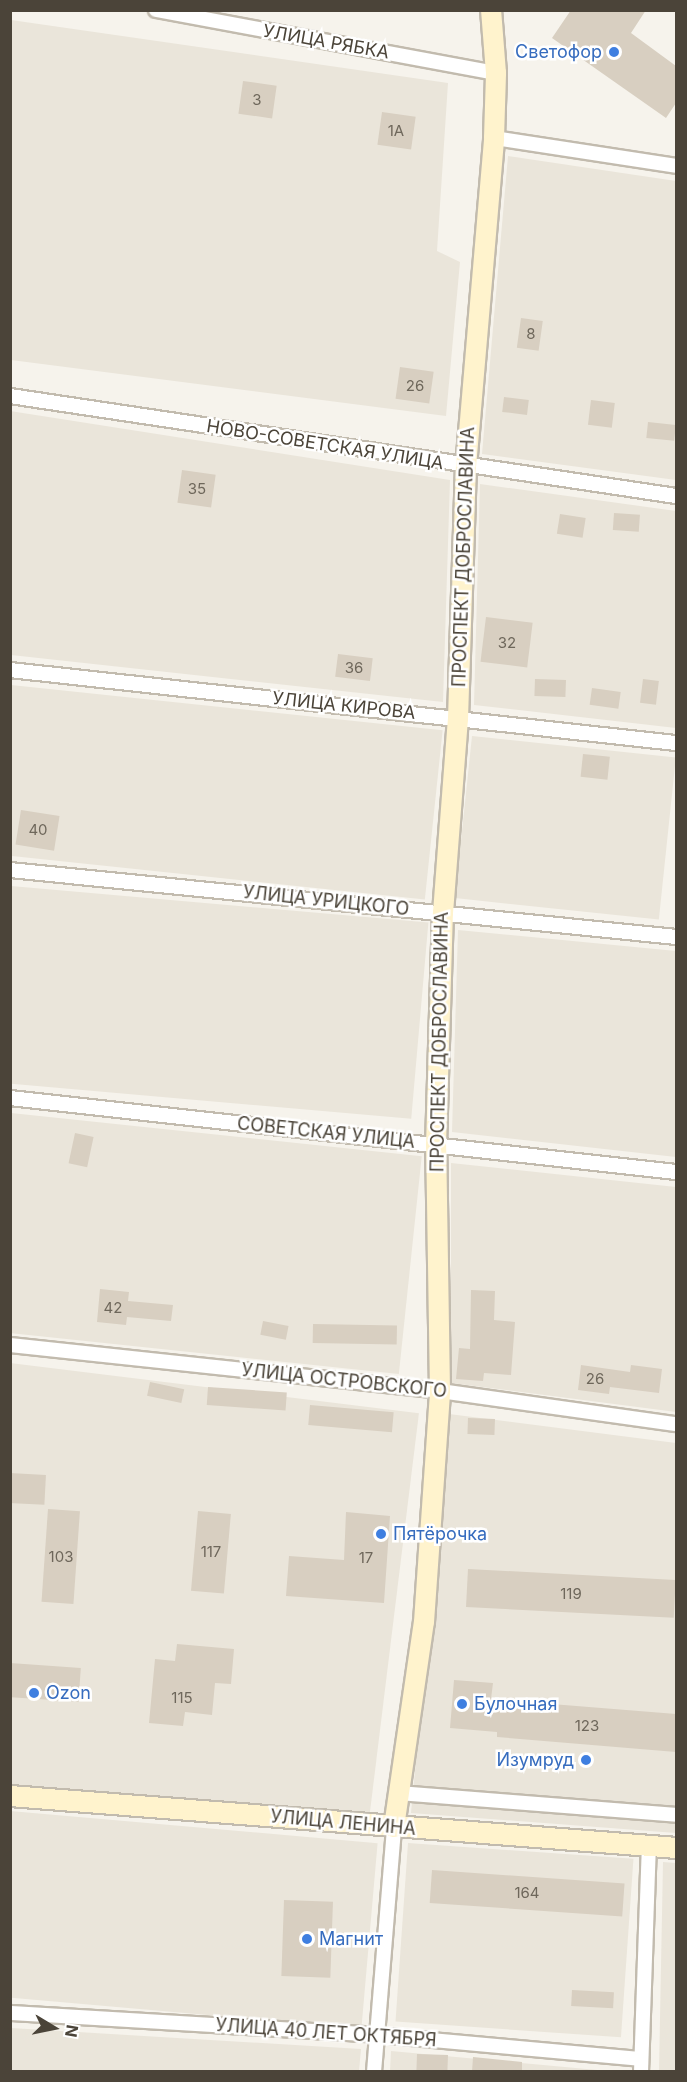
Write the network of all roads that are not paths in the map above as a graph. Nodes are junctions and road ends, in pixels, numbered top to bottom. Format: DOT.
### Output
graph roads {
  1 [pos="156,10"];
  2 [pos="491,10"];
  3 [pos="495,73"];
  4 [pos="494,138"];
  5 [pos="676,166"];
  6 [pos="10,396"];
  7 [pos="466,467"];
  8 [pos="676,496"];
  9 [pos="10,670"];
  10 [pos="458,719"];
  11 [pos="676,743"];
  12 [pos="10,870"];
  13 [pos="443,913"];
  14 [pos="676,937"];
  15 [pos="10,1098"];
  16 [pos="436,1146"];
  17 [pos="676,1172"];
  18 [pos="10,1344"];
  19 [pos="440,1391"];
  20 [pos="676,1424"];
  21 [pos="399,1793"];
  22 [pos="10,1796"];
  23 [pos="676,1815"];
  24 [pos="394,1827"];
  25 [pos="649,1846"];
  26 [pos="676,1848"];
  27 [pos="10,2013"];
  28 [pos="377,2035"];
  29 [pos="641,2065"];
  30 [pos="374,2072"];
  1 -- 3 [label="street, УЛИЦА РЯБКА"];
  2 -- 3 [label="street, ПРОСПЕКТ ДОБРОСЛАВИНА"];
  3 -- 4 [label="street, ПРОСПЕКТ ДОБРОСЛАВИНА"];
  4 -- 5 [label="street"];
  4 -- 7 [label="street, ПРОСПЕКТ ДОБРОСЛАВИНА"];
  6 -- 7 [label="street, НОВО-СОВЕТСКАЯ УЛИЦА"];
  7 -- 8 [label="street, НОВО-СОВЕТСКАЯ УЛИЦА"];
  7 -- 10 [label="street, ПРОСПЕКТ ДОБРОСЛАВИНА"];
  9 -- 10 [label="street, УЛИЦА КИРОВА"];
  10 -- 11 [label="street, УЛИЦА КИРОВА"];
  10 -- 13 [label="street, ПРОСПЕКТ ДОБРОСЛАВИНА"];
  12 -- 13 [label="street, УЛИЦА УРИЦКОГО"];
  13 -- 14 [label="street, УЛИЦА УРИЦКОГО"];
  13 -- 16 [label="street, ПРОСПЕКТ ДОБРОСЛАВИНА"];
  15 -- 16 [label="street, СОВЕТСКАЯ УЛИЦА"];
  16 -- 17 [label="street, СОВЕТСКАЯ УЛИЦА"];
  16 -- 19 [label="street, ПРОСПЕКТ ДОБРОСЛАВИНА"];
  18 -- 19 [label="street, УЛИЦА ОСТРОВСКОГО"];
  19 -- 20 [label="street, УЛИЦА ОСТРОВСКОГО"];
  19 -- 21 [label="street, ПРОСПЕКТ ДОБРОСЛАВИНА"];
  21 -- 23 [label="street"];
  21 -- 24 [label="street, ПРОСПЕКТ ДОБРОСЛАВИНА"];
  22 -- 24 [label="street, УЛИЦА ЛЕНИНА"];
  24 -- 25 [label="street, УЛИЦА ЛЕНИНА"];
  24 -- 28 [label="street, ПРОСПЕКТ ДОБРОСЛАВИНА"];
  25 -- 26 [label="street, УЛИЦА ЛЕНИНА"];
  25 -- 29 [label="street"];
  27 -- 28 [label="street, УЛИЦА 40 ЛЕТ ОКТЯБРЯ"];
  28 -- 29 [label="street, УЛИЦА 40 ЛЕТ ОКТЯБРЯ"];
  28 -- 30 [label="street, ПРОСПЕКТ ДОБРОСЛАВИНА"];
}
